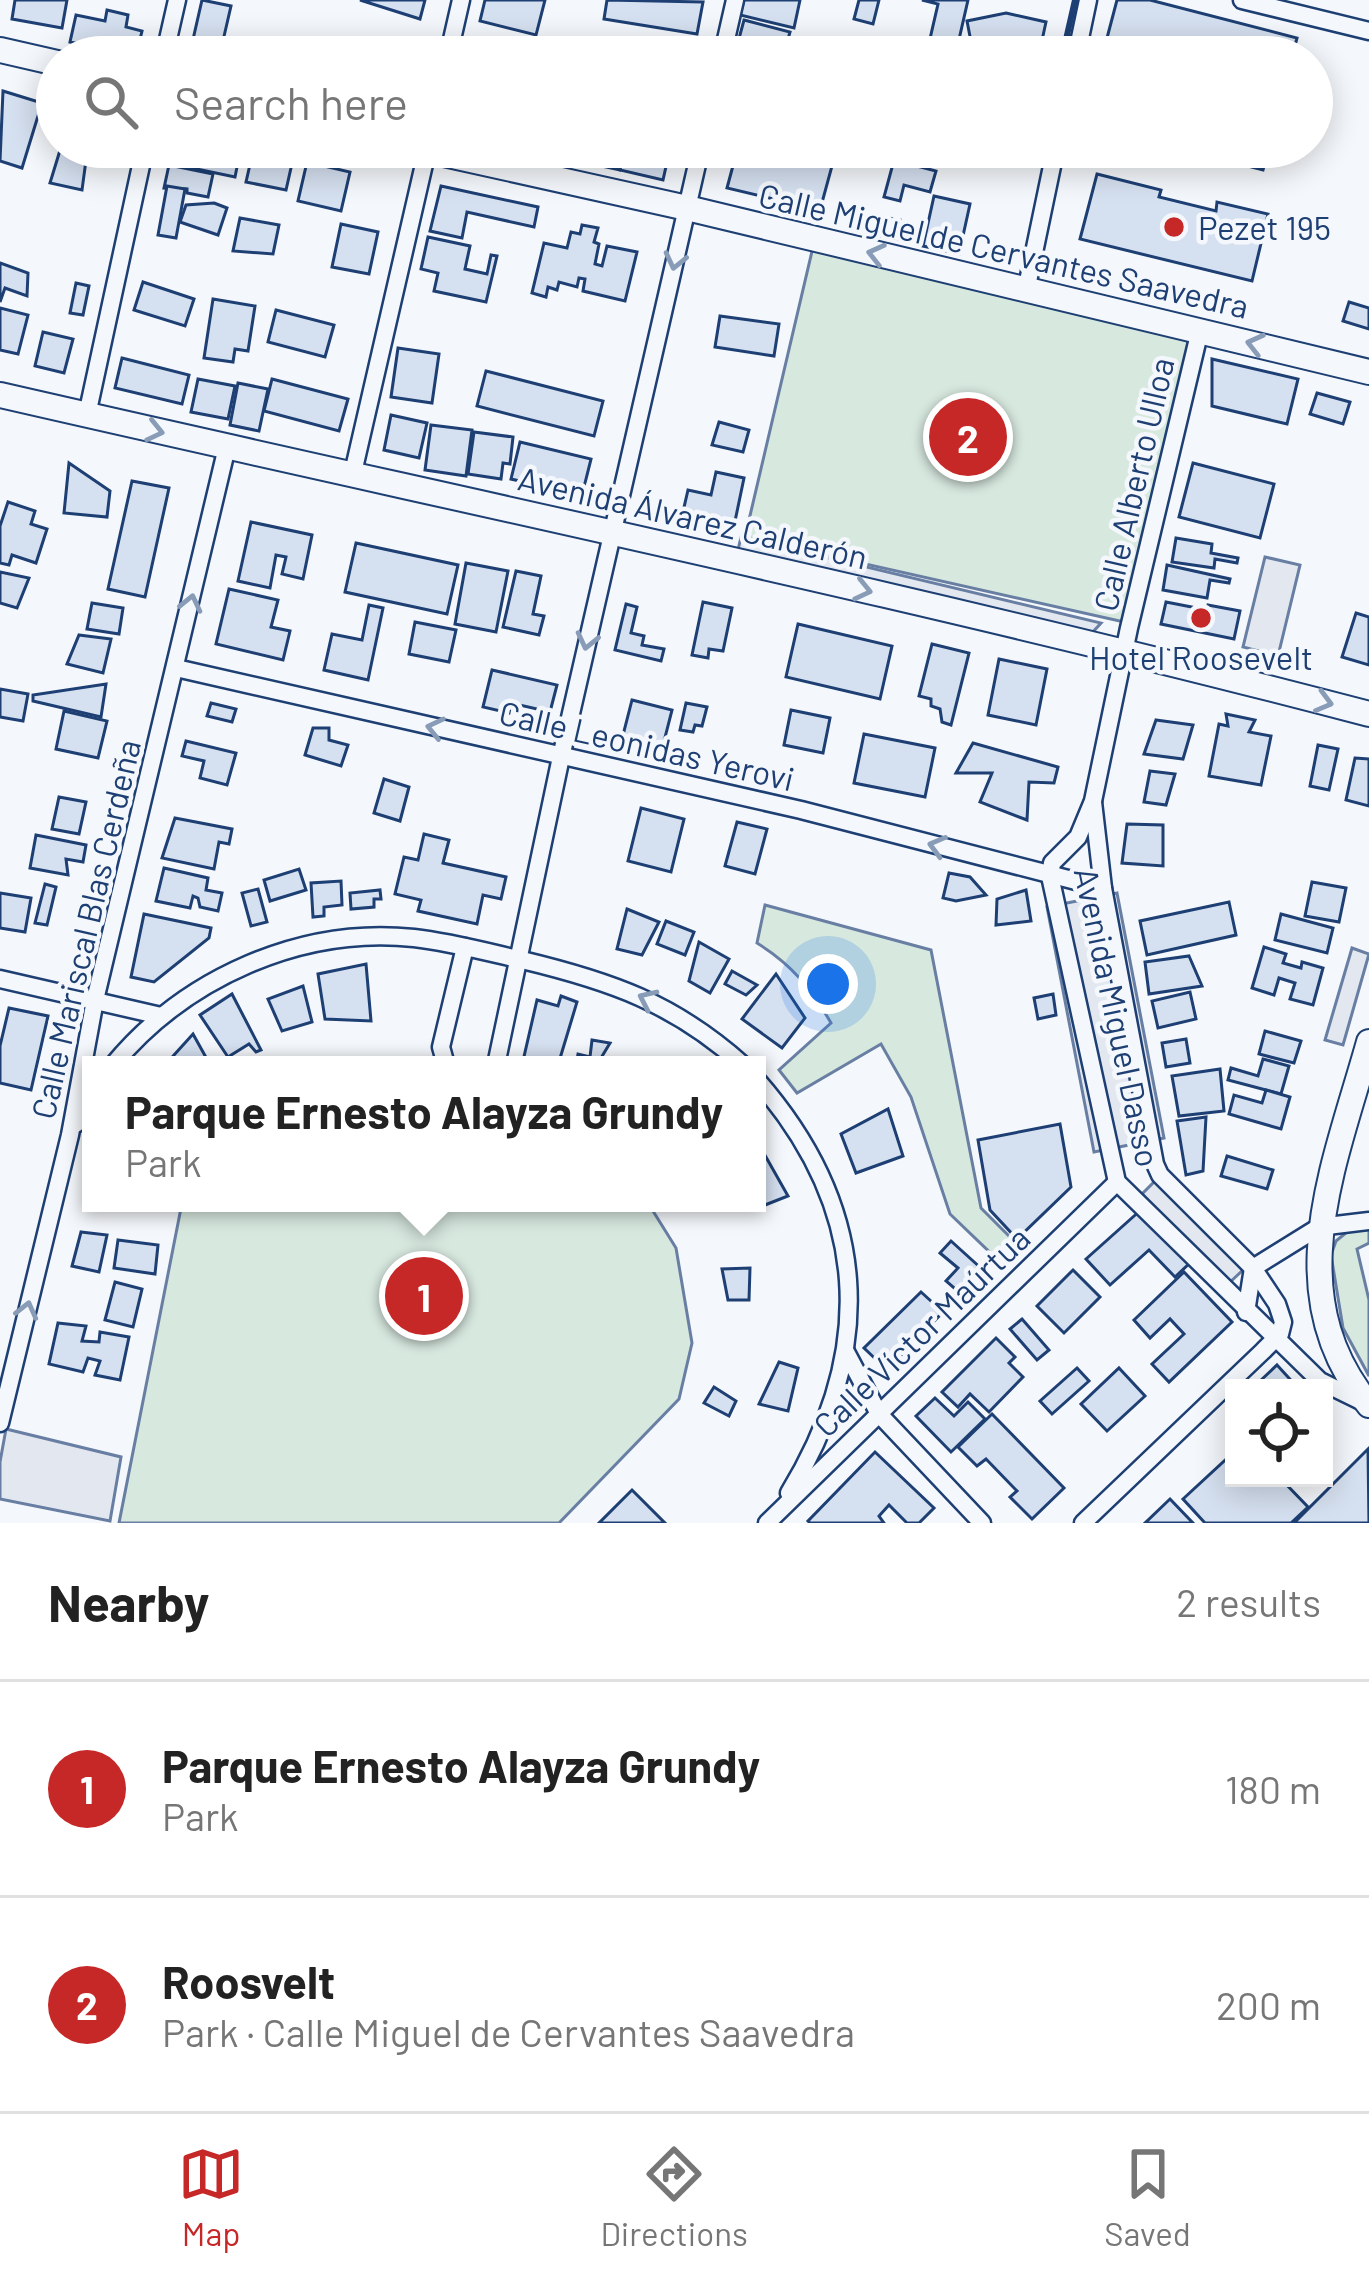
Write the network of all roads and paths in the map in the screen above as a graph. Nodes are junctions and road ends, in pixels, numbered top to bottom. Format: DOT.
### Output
graph roads {
  1 [pos="177,0"];
  2 [pos="461,0"];
  3 [pos="735,0"];
  4 [pos="1088,0"];
  5 [pos="1242,0"];
  6 [pos="1369,31"];
  7 [pos="169,36"];
  8 [pos="453,36"];
  9 [pos="727,36"];
  10 [pos="1080,36"];
  11 [pos="0,50"];
  12 [pos="36,58"];
  13 [pos="140,168"];
  14 [pos="418,168"];
  15 [pos="510,168"];
  16 [pos="696,168"];
  17 [pos="1052,168"];
  18 [pos="687,208"];
  19 [pos="1026,291"];
  20 [pos="1200,330"];
  21 [pos="1369,372"];
  22 [pos="0,395"];
  23 [pos="86,415"];
  24 [pos="227,447"];
  25 [pos="352,477"];
  26 [pos="612,531"];
  27 [pos="1124,652"];
  28 [pos="176,668"];
  29 [pos="1369,714"];
  30 [pos="561,757"];
  31 [pos="1093,801"];
  32 [pos="1050,876"];
  33 [pos="1103,888"];
  34 [pos="465,947"];
  35 [pos="519,960"];
  36 [pos="0,979"];
  37 [pos="95,1000"];
  38 [pos="161,1016"];
  39 [pos="1369,1042"];
  40 [pos="85,1056"];
  41 [pos="122,1056"];
  42 [pos="444,1056"];
  43 [pos="498,1056"];
  44 [pos="731,1056"];
  45 [pos="82,1070"];
  46 [pos="766,1091"];
  47 [pos="82,1114"];
  48 [pos="70,1135"];
  49 [pos="1118,1182"];
  50 [pos="1369,1221"];
  51 [pos="1319,1227"];
  52 [pos="1252,1268"];
  53 [pos="1246,1312"];
  54 [pos="1274,1340"];
  55 [pos="845,1352"];
  56 [pos="1369,1405"];
  57 [pos="879,1414"];
  58 [pos="0,1424"];
  59 [pos="772,1519"];
  60 [pos="982,1523"];
  61 [pos="1083,1523"];
  1 -- 7 [label="street"];
  2 -- 8 [label="street"];
  3 -- 9 [label="street"];
  4 -- 10 [label="street"];
  5 -- 6 [label="street"];
  11 -- 12 [label="street"];
  13 -- 23 [label="street"];
  14 -- 25 [label="street"];
  15 -- 18 [label="street, Calle Miguel de Cervantes Saavedra"];
  16 -- 18 [label="street"];
  17 -- 19 [label="street"];
  19 -- 18 [label="street, Calle Miguel de Cervantes Saavedra, one-way"];
  18 -- 26 [label="street, one-way"];
  19 -- 20 [label="street, Calle Miguel de Cervantes Saavedra"];
  21 -- 20 [label="street, Calle Miguel de Cervantes Saavedra, one-way"];
  20 -- 27 [label="street, Calle Alberto Ulloa"];
  22 -- 23 [label="street, Avenida Álvarez Calderón"];
  23 -- 24 [label="street, Avenida Álvarez Calderón, one-way"];
  24 -- 25 [label="street, Avenida Álvarez Calderón"];
  28 -- 24 [label="street, Calle Mariscal Blas Cerdeña, one-way"];
  25 -- 26 [label="street, Avenida Álvarez Calderón"];
  26 -- 27 [label="street, Avenida Álvarez Calderón, one-way"];
  26 -- 30 [label="street, one-way"];
  27 -- 29 [label="street, Avenida Álvarez Calderón, one-way"];
  27 -- 31 [label="street, Avenida Miguel Dasso"];
  30 -- 28 [label="street, Calle Leonidas Yerovi, one-way"];
  28 -- 37 [label="street, Calle Mariscal Blas Cerdeña"];
  32 -- 30 [label="street, Calle Leonidas Yerovi, one-way"];
  30 -- 35 [label="street"];
  31 -- 32 [label="street, Avenida Miguel Dasso"];
  31 -- 33 [label="street, Avenida Miguel Dasso"];
  32 -- 33 [label="street, Calle Leonidas Yerovi"];
  32 -- 49 [label="street, Avenida Miguel Dasso"];
  33 -- 52 [label="street, Avenida Miguel Dasso"];
  34 -- 35 [label="street"];
  34 -- 38 [label="street"];
  34 -- 42 [label="street"];
  35 -- 43 [label="street"];
  44 -- 35 [label="street, one-way"];
  36 -- 37 [label="street"];
  37 -- 38 [label="street"];
  37 -- 40 [label="street, Calle Mariscal Blas Cerdeña"];
  38 -- 41 [label="street"];
  39 -- 51 [label="street"];
  45 -- 48 [label="street, Calle Mariscal Blas Cerdeña"];
  46 -- 55 [label="street"];
  47 -- 48 [label="street"];
  58 -- 48 [label="street, Calle Mariscal Blas Cerdeña, one-way"];
  49 -- 53 [label="street, Avenida Miguel Dasso"];
  49 -- 57 [label="street, Calle Víctor Maúrtua"];
  50 -- 51 [label="street"];
  51 -- 52 [label="street"];
  51 -- 56 [label="street"];
  52 -- 53 [label="street"];
  52 -- 54 [label="street, Avenida Miguel Dasso"];
  53 -- 54 [label="street, Avenida Miguel Dasso"];
  54 -- 56 [label="street, Avenida Miguel Dasso"];
  54 -- 61 [label="street"];
  55 -- 57 [label="street"];
  55 -- 59 [label="street"];
  57 -- 59 [label="street, Calle Víctor Maúrtua"];
  57 -- 60 [label="street"];
}
